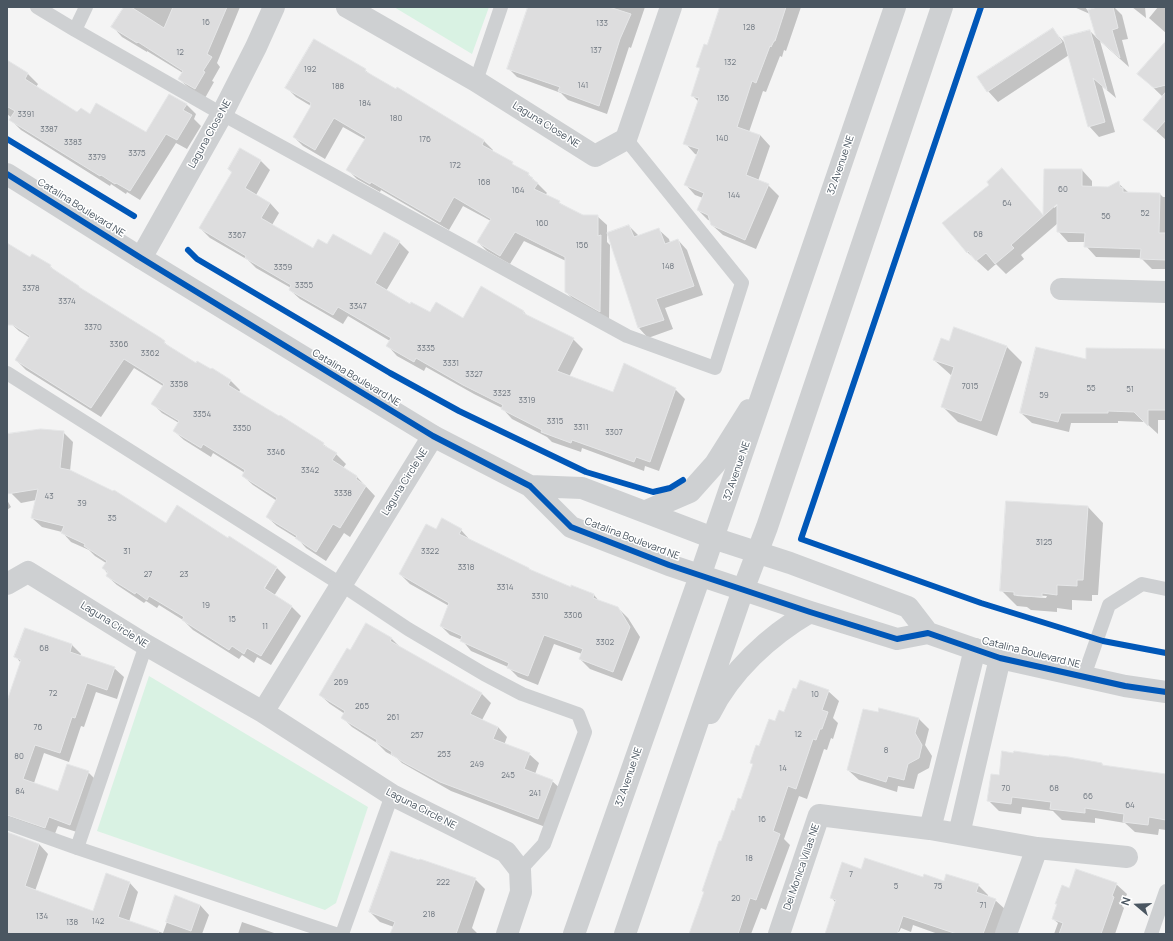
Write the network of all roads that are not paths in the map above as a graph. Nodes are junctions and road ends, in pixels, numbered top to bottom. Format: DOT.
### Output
graph roads {
  1 [pos="37,7"];
  2 [pos="86,7"];
  3 [pos="274,7"];
  4 [pos="347,7"];
  5 [pos="501,7"];
  6 [pos="671,7"];
  7 [pos="895,7"];
  8 [pos="942,7"];
  9 [pos="75,30"];
  10 [pos="476,81"];
  11 [pos="222,114"];
  12 [pos="626,139"];
  13 [pos="7,174"];
  14 [pos="141,258"];
  15 [pos="1061,289"];
  16 [pos="1166,292"];
  17 [pos="7,373"];
  18 [pos="770,374"];
  19 [pos="433,436"];
  20 [pos="530,486"];
  21 [pos="646,511"];
  22 [pos="714,538"];
  23 [pos="757,553"];
  24 [pos="700,576"];
  25 [pos="7,584"];
  26 [pos="342,586"];
  27 [pos="1166,589"];
  28 [pos="744,590"];
  29 [pos="810,612"];
  30 [pos="928,634"];
  31 [pos="146,645"];
  32 [pos="975,649"];
  33 [pos="1000,658"];
  34 [pos="1084,676"];
  35 [pos="1166,692"];
  36 [pos="263,712"];
  37 [pos="682,768"];
  38 [pos="392,795"];
  39 [pos="7,824"];
  40 [pos="930,829"];
  41 [pos="959,834"];
  42 [pos="77,848"];
  43 [pos="1037,848"];
  44 [pos="1127,857"];
  45 [pos="520,870"];
  46 [pos="1166,891"];
  47 [pos="335,934"];
  48 [pos="342,934"];
  49 [pos="507,934"];
  50 [pos="574,934"];
  51 [pos="625,934"];
  52 [pos="779,934"];
  53 [pos="1006,934"];
  54 [pos="1151,934"];
  1 -- 9 [label="lane"];
  2 -- 9 [label="lane"];
  3 -- 11 [label="street, Laguna Close NE"];
  4 -- 10 [label="street, Laguna Close NE"];
  5 -- 10 [label="lane"];
  6 -- 12 [label="street"];
  7 -- 18 [label="street, 32 Avenue NE"];
  8 -- 23 [label="street"];
  9 -- 11 [label="lane"];
  10 -- 12 [label="street, Laguna Close NE"];
  11 -- 12 [label="lane"];
  11 -- 14 [label="street, Laguna Close NE"];
  13 -- 14 [label="street, Catalina Boulevard NE"];
  14 -- 19 [label="street, Catalina Boulevard NE"];
  15 -- 16 [label="street"];
  17 -- 26 [label="lane"];
  18 -- 21 [label="street"];
  18 -- 22 [label="street, 32 Avenue NE"];
  19 -- 20 [label="street, Catalina Boulevard NE"];
  19 -- 26 [label="street, Laguna Circle NE"];
  20 -- 21 [label="street, Catalina Boulevard NE"];
  20 -- 24 [label="street, Catalina Boulevard NE"];
  21 -- 22 [label="street, Catalina Boulevard NE"];
  22 -- 23 [label="street, Catalina Boulevard NE"];
  22 -- 24 [label="street, 32 Avenue NE"];
  23 -- 28 [label="street"];
  23 -- 30 [label="street, Catalina Boulevard NE"];
  24 -- 28 [label="street, Catalina Boulevard NE"];
  24 -- 50 [label="street, 32 Avenue NE"];
  25 -- 31 [label="street, Laguna Circle NE"];
  26 -- 36 [label="street, Laguna Circle NE"];
  26 -- 45 [label="lane"];
  27 -- 34 [label="lane"];
  28 -- 29 [label="street, Catalina Boulevard NE"];
  28 -- 37 [label="street"];
  29 -- 30 [label="street, Catalina Boulevard NE"];
  29 -- 37 [label="street"];
  30 -- 32 [label="street, Catalina Boulevard NE"];
  31 -- 36 [label="street, Laguna Circle NE"];
  31 -- 42 [label="lane"];
  32 -- 33 [label="street, Catalina Boulevard NE"];
  32 -- 40 [label="street"];
  33 -- 34 [label="street, Catalina Boulevard NE"];
  33 -- 41 [label="street"];
  34 -- 35 [label="street, Catalina Boulevard NE"];
  36 -- 38 [label="street, Laguna Circle NE"];
  37 -- 51 [label="street"];
  38 -- 45 [label="street, Laguna Circle NE"];
  38 -- 48 [label="lane"];
  39 -- 42 [label="lane"];
  40 -- 41 [label="street, Del Monica Villas NE"];
  40 -- 52 [label="street, Del Monica Villas NE"];
  41 -- 43 [label="street, Del Monica Villas NE"];
  42 -- 47 [label="lane"];
  43 -- 44 [label="street, Del Monica Villas NE"];
  43 -- 53 [label="street"];
  45 -- 49 [label="street"];
  46 -- 54 [label="lane"];
}
